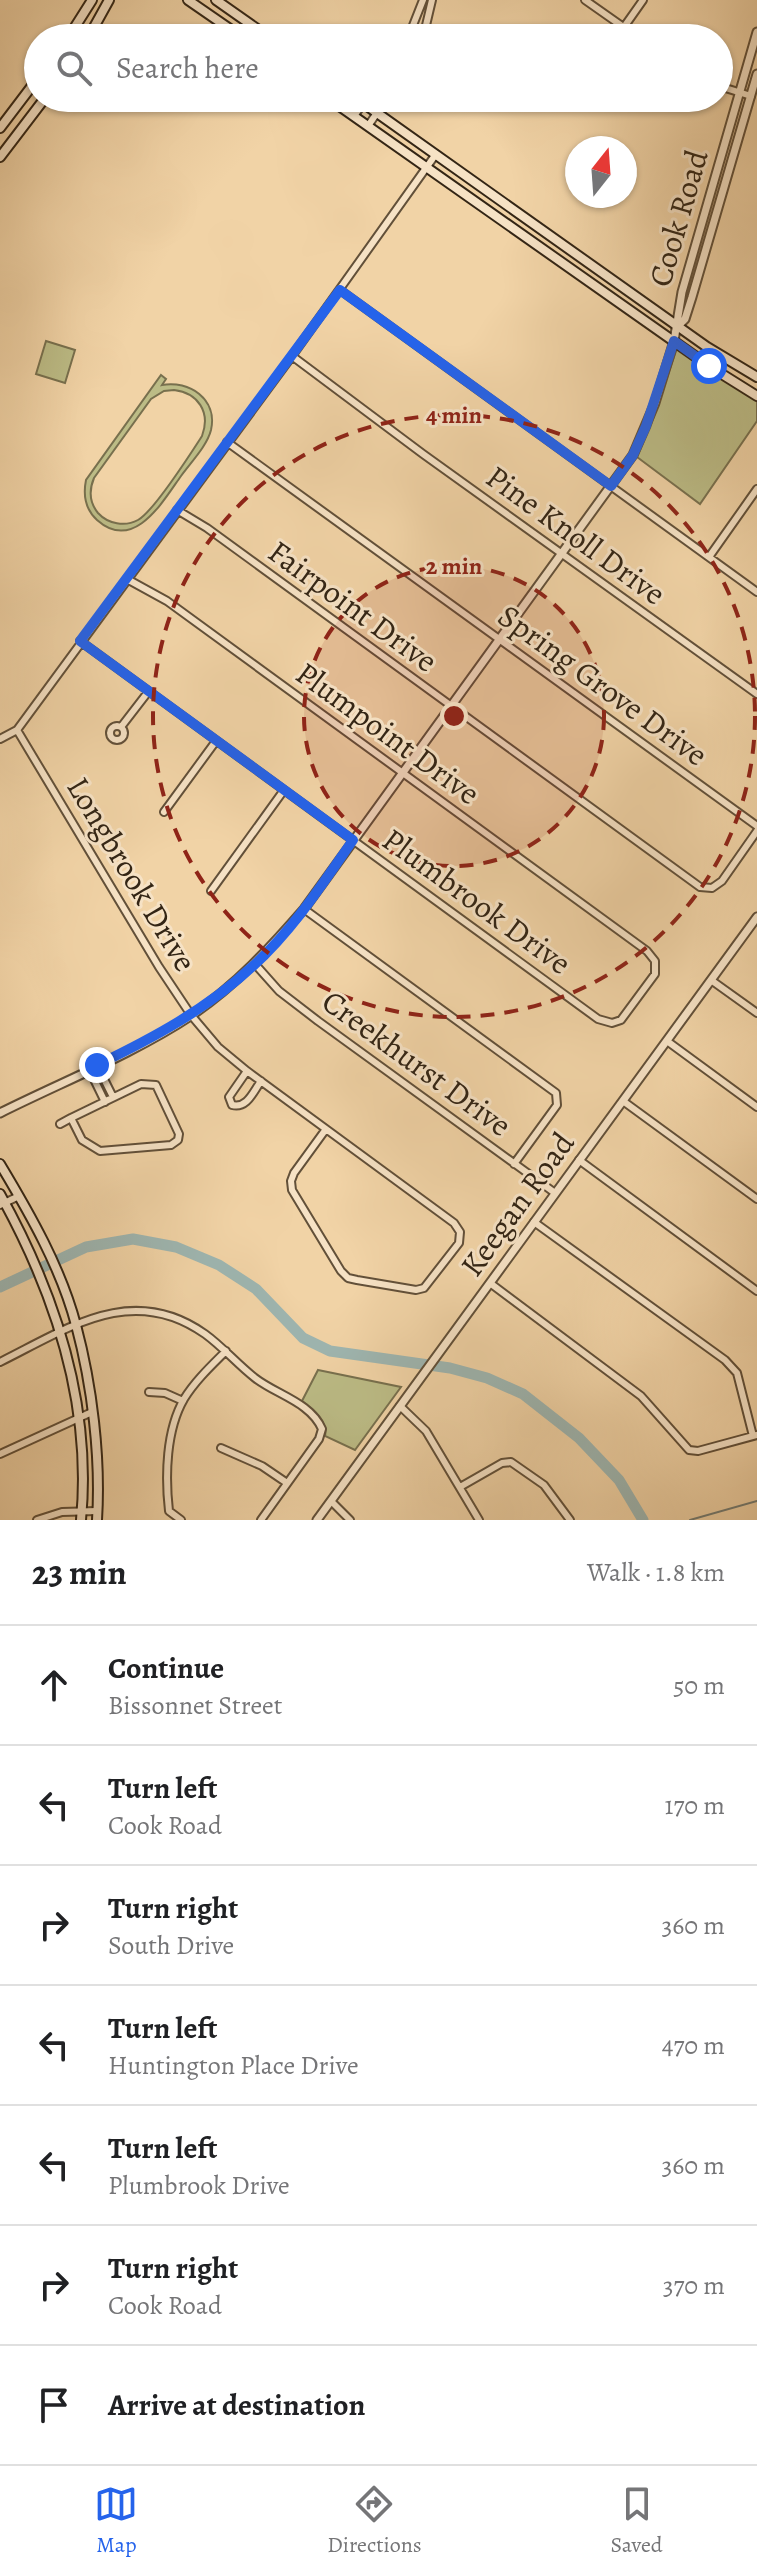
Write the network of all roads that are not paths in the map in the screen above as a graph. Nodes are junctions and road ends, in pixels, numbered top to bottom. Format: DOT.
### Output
graph roads {
  1 [pos="92,0"];
  2 [pos="109,0"];
  3 [pos="188,0"];
  4 [pos="216,0"];
  5 [pos="423,0"];
  6 [pos="432,0"];
  7 [pos="585,0"];
  8 [pos="643,0"];
  9 [pos="77,24"];
  10 [pos="96,24"];
  11 [pos="223,24"];
  12 [pos="250,24"];
  13 [pos="414,24"];
  14 [pos="426,24"];
  15 [pos="620,24"];
  16 [pos="626,24"];
  17 [pos="757,32"];
  18 [pos="757,74"];
  19 [pos="733,91"];
  20 [pos="740,93"];
  21 [pos="751,96"];
  22 [pos="24,97"];
  23 [pos="34,112"];
  24 [pos="348,112"];
  25 [pos="356,112"];
  26 [pos="377,113"];
  27 [pos="354,116"];
  28 [pos="2,126"];
  29 [pos="368,126"];
  30 [pos="17,135"];
  31 [pos="436,154"];
  32 [pos="0,157"];
  33 [pos="426,167"];
  34 [pos="554,237"];
  35 [pos="544,251"];
  36 [pos="606,274"];
  37 [pos="597,287"];
  38 [pos="340,290"];
  39 [pos="678,326"];
  40 [pos="674,341"];
  41 [pos="292,356"];
  42 [pos="757,377"];
  43 [pos="757,396"];
  44 [pos="227,442"];
  45 [pos="611,486"];
  46 [pos="757,489"];
  47 [pos="177,510"];
  48 [pos="563,555"];
  49 [pos="709,557"];
  50 [pos="127,579"];
  51 [pos="757,592"];
  52 [pos="499,639"];
  53 [pos="80,641"];
  54 [pos="148,692"];
  55 [pos="757,694"];
  56 [pos="451,707"];
  57 [pos="121,727"];
  58 [pos="17,730"];
  59 [pos="0,739"];
  60 [pos="216,741"];
  61 [pos="401,773"];
  62 [pos="284,790"];
  63 [pos="164,812"];
  64 [pos="757,828"];
  65 [pos="353,840"];
  66 [pos="211,891"];
  67 [pos="304,909"];
  68 [pos="756,919"];
  69 [pos="255,964"];
  70 [pos="711,980"];
  71 [pos="573,1001"];
  72 [pos="757,1013"];
  73 [pos="191,1015"];
  74 [pos="667,1041"];
  75 [pos="93,1067"];
  76 [pos="247,1071"];
  77 [pos="261,1081"];
  78 [pos="113,1097"];
  79 [pos="623,1101"];
  80 [pos="105,1102"];
  81 [pos="757,1107"];
  82 [pos="0,1113"];
  83 [pos="71,1118"];
  84 [pos="60,1124"];
  85 [pos="326,1129"];
  86 [pos="579,1160"];
  87 [pos="0,1164"];
  88 [pos="514,1164"];
  89 [pos="555,1193"];
  90 [pos="0,1194"];
  91 [pos="19,1196"];
  92 [pos="757,1199"];
  93 [pos="2,1204"];
  94 [pos="534,1222"];
  95 [pos="490,1283"];
  96 [pos="757,1291"];
  97 [pos="76,1324"];
  98 [pos="62,1333"];
  99 [pos="226,1351"];
  100 [pos="0,1362"];
  101 [pos="149,1392"];
  102 [pos="183,1401"];
  103 [pos="400,1406"];
  104 [pos="92,1412"];
  105 [pos="78,1419"];
  106 [pos="755,1436"];
  107 [pos="221,1448"];
  108 [pos="0,1454"];
  109 [pos="287,1483"];
  110 [pos="460,1487"];
  111 [pos="331,1501"];
  112 [pos="81,1515"];
  113 [pos="97,1516"];
  114 [pos="37,1520"];
  115 [pos="181,1520"];
  116 [pos="261,1520"];
  117 [pos="317,1520"];
  118 [pos="350,1520"];
  119 [pos="479,1520"];
  120 [pos="570,1520"];
  1 -- 9 [label="main road"];
  2 -- 10 [label="main road"];
  3 -- 11 [label="main road"];
  4 -- 12 [label="main road"];
  5 -- 13 [label="street"];
  6 -- 14 [label="street"];
  7 -- 15 [label="street"];
  8 -- 16 [label="street"];
  17 -- 20 [label="street, Cook Road"];
  18 -- 21 [label="street, Cook Road"];
  19 -- 20 [label="street"];
  20 -- 21 [label="street"];
  20 -- 39 [label="street, Cook Road"];
  21 -- 39 [label="street, Cook Road"];
  22 -- 28 [label="main road"];
  23 -- 30 [label="main road"];
  24 -- 27 [label="main road"];
  25 -- 27 [label="street"];
  26 -- 29 [label="street"];
  26 -- 31 [label="main road"];
  27 -- 29 [label="main road"];
  28 -- 30 [label="main road"];
  29 -- 33 [label="main road"];
  30 -- 32 [label="main road"];
  31 -- 33 [label="street"];
  31 -- 34 [label="main road"];
  33 -- 35 [label="main road"];
  33 -- 38 [label="street"];
  34 -- 35 [label="main road"];
  34 -- 36 [label="main road"];
  35 -- 37 [label="main road"];
  36 -- 37 [label="main road"];
  36 -- 39 [label="main road"];
  37 -- 40 [label="main road"];
  38 -- 41 [label="street"];
  38 -- 45 [label="street"];
  39 -- 40 [label="street, Cook Road"];
  39 -- 42 [label="main road"];
  40 -- 43 [label="main road"];
  40 -- 45 [label="street, Cook Road"];
  41 -- 44 [label="street"];
  41 -- 48 [label="street, Pine Knoll Drive"];
  44 -- 47 [label="street"];
  44 -- 52 [label="street, Spring Grove Drive"];
  45 -- 48 [label="street, Cook Road"];
  45 -- 49 [label="street"];
  46 -- 49 [label="street"];
  47 -- 50 [label="street"];
  47 -- 56 [label="street, Fairpoint Drive"];
  48 -- 52 [label="street, Cook Road"];
  48 -- 55 [label="street, Pine Knoll Drive"];
  49 -- 51 [label="street"];
  50 -- 53 [label="street"];
  50 -- 61 [label="street, Plumpoint Drive"];
  52 -- 56 [label="street, Cook Road"];
  52 -- 64 [label="street, Spring Grove Drive"];
  53 -- 54 [label="street, Plumbrook Drive"];
  53 -- 58 [label="street"];
  54 -- 57 [label="street"];
  54 -- 60 [label="street, Plumbrook Drive"];
  56 -- 61 [label="street, Cook Road"];
  56 -- 64 [label="street, Fairpoint Drive"];
  58 -- 59 [label="street"];
  58 -- 73 [label="street, Longbrook Drive"];
  60 -- 62 [label="street, Plumbrook Drive"];
  60 -- 63 [label="street"];
  61 -- 65 [label="street, Cook Road"];
  61 -- 71 [label="street, Plumpoint Drive"];
  62 -- 65 [label="street, Plumbrook Drive"];
  62 -- 66 [label="street"];
  65 -- 67 [label="street, Cook Road"];
  65 -- 71 [label="street, Plumbrook Drive"];
  67 -- 69 [label="street, Cook Road"];
  67 -- 88 [label="street"];
  68 -- 70 [label="street, Keegan Road"];
  69 -- 73 [label="street, Cook Road"];
  69 -- 88 [label="street, Creekhurst Drive"];
  70 -- 72 [label="street"];
  70 -- 74 [label="street, Keegan Road"];
  73 -- 75 [label="street, Cook Road"];
  73 -- 76 [label="street, Longbrook Drive"];
  74 -- 79 [label="street, Keegan Road"];
  74 -- 81 [label="street"];
  75 -- 78 [label="street"];
  75 -- 80 [label="street"];
  75 -- 82 [label="street, Cook Road"];
  76 -- 77 [label="street, Longbrook Drive"];
  76 -- 77 [label="street"];
  77 -- 85 [label="street, Longbrook Drive"];
  78 -- 80 [label="street"];
  78 -- 83 [label="street"];
  79 -- 86 [label="street, Keegan Road"];
  79 -- 92 [label="street"];
  80 -- 83 [label="street"];
  83 -- 84 [label="street"];
  85 -- 85 [label="street, Longbrook Drive"];
  86 -- 89 [label="street, Keegan Road"];
  86 -- 96 [label="street"];
  87 -- 91 [label="main road"];
  88 -- 89 [label="street, Creekhurst Drive"];
  89 -- 94 [label="street, Keegan Road"];
  90 -- 93 [label="main road"];
  91 -- 93 [label="street"];
  91 -- 97 [label="main road"];
  93 -- 98 [label="main road"];
  94 -- 95 [label="street, Keegan Road"];
  94 -- 106 [label="street"];
  95 -- 103 [label="street, Keegan Road"];
  95 -- 106 [label="street"];
  97 -- 98 [label="street"];
  97 -- 99 [label="street"];
  97 -- 104 [label="main road"];
  98 -- 100 [label="street"];
  98 -- 105 [label="main road"];
  99 -- 102 [label="street"];
  99 -- 109 [label="street"];
  101 -- 102 [label="street"];
  102 -- 115 [label="street"];
  103 -- 110 [label="street"];
  103 -- 111 [label="street, Keegan Road"];
  104 -- 105 [label="street"];
  104 -- 113 [label="main road"];
  105 -- 108 [label="street"];
  105 -- 112 [label="main road"];
  107 -- 109 [label="street"];
  109 -- 116 [label="street"];
  110 -- 119 [label="street"];
  110 -- 120 [label="street"];
  111 -- 117 [label="street, Keegan Road"];
  111 -- 118 [label="street"];
  112 -- 113 [label="street"];
  112 -- 114 [label="street"];
}
